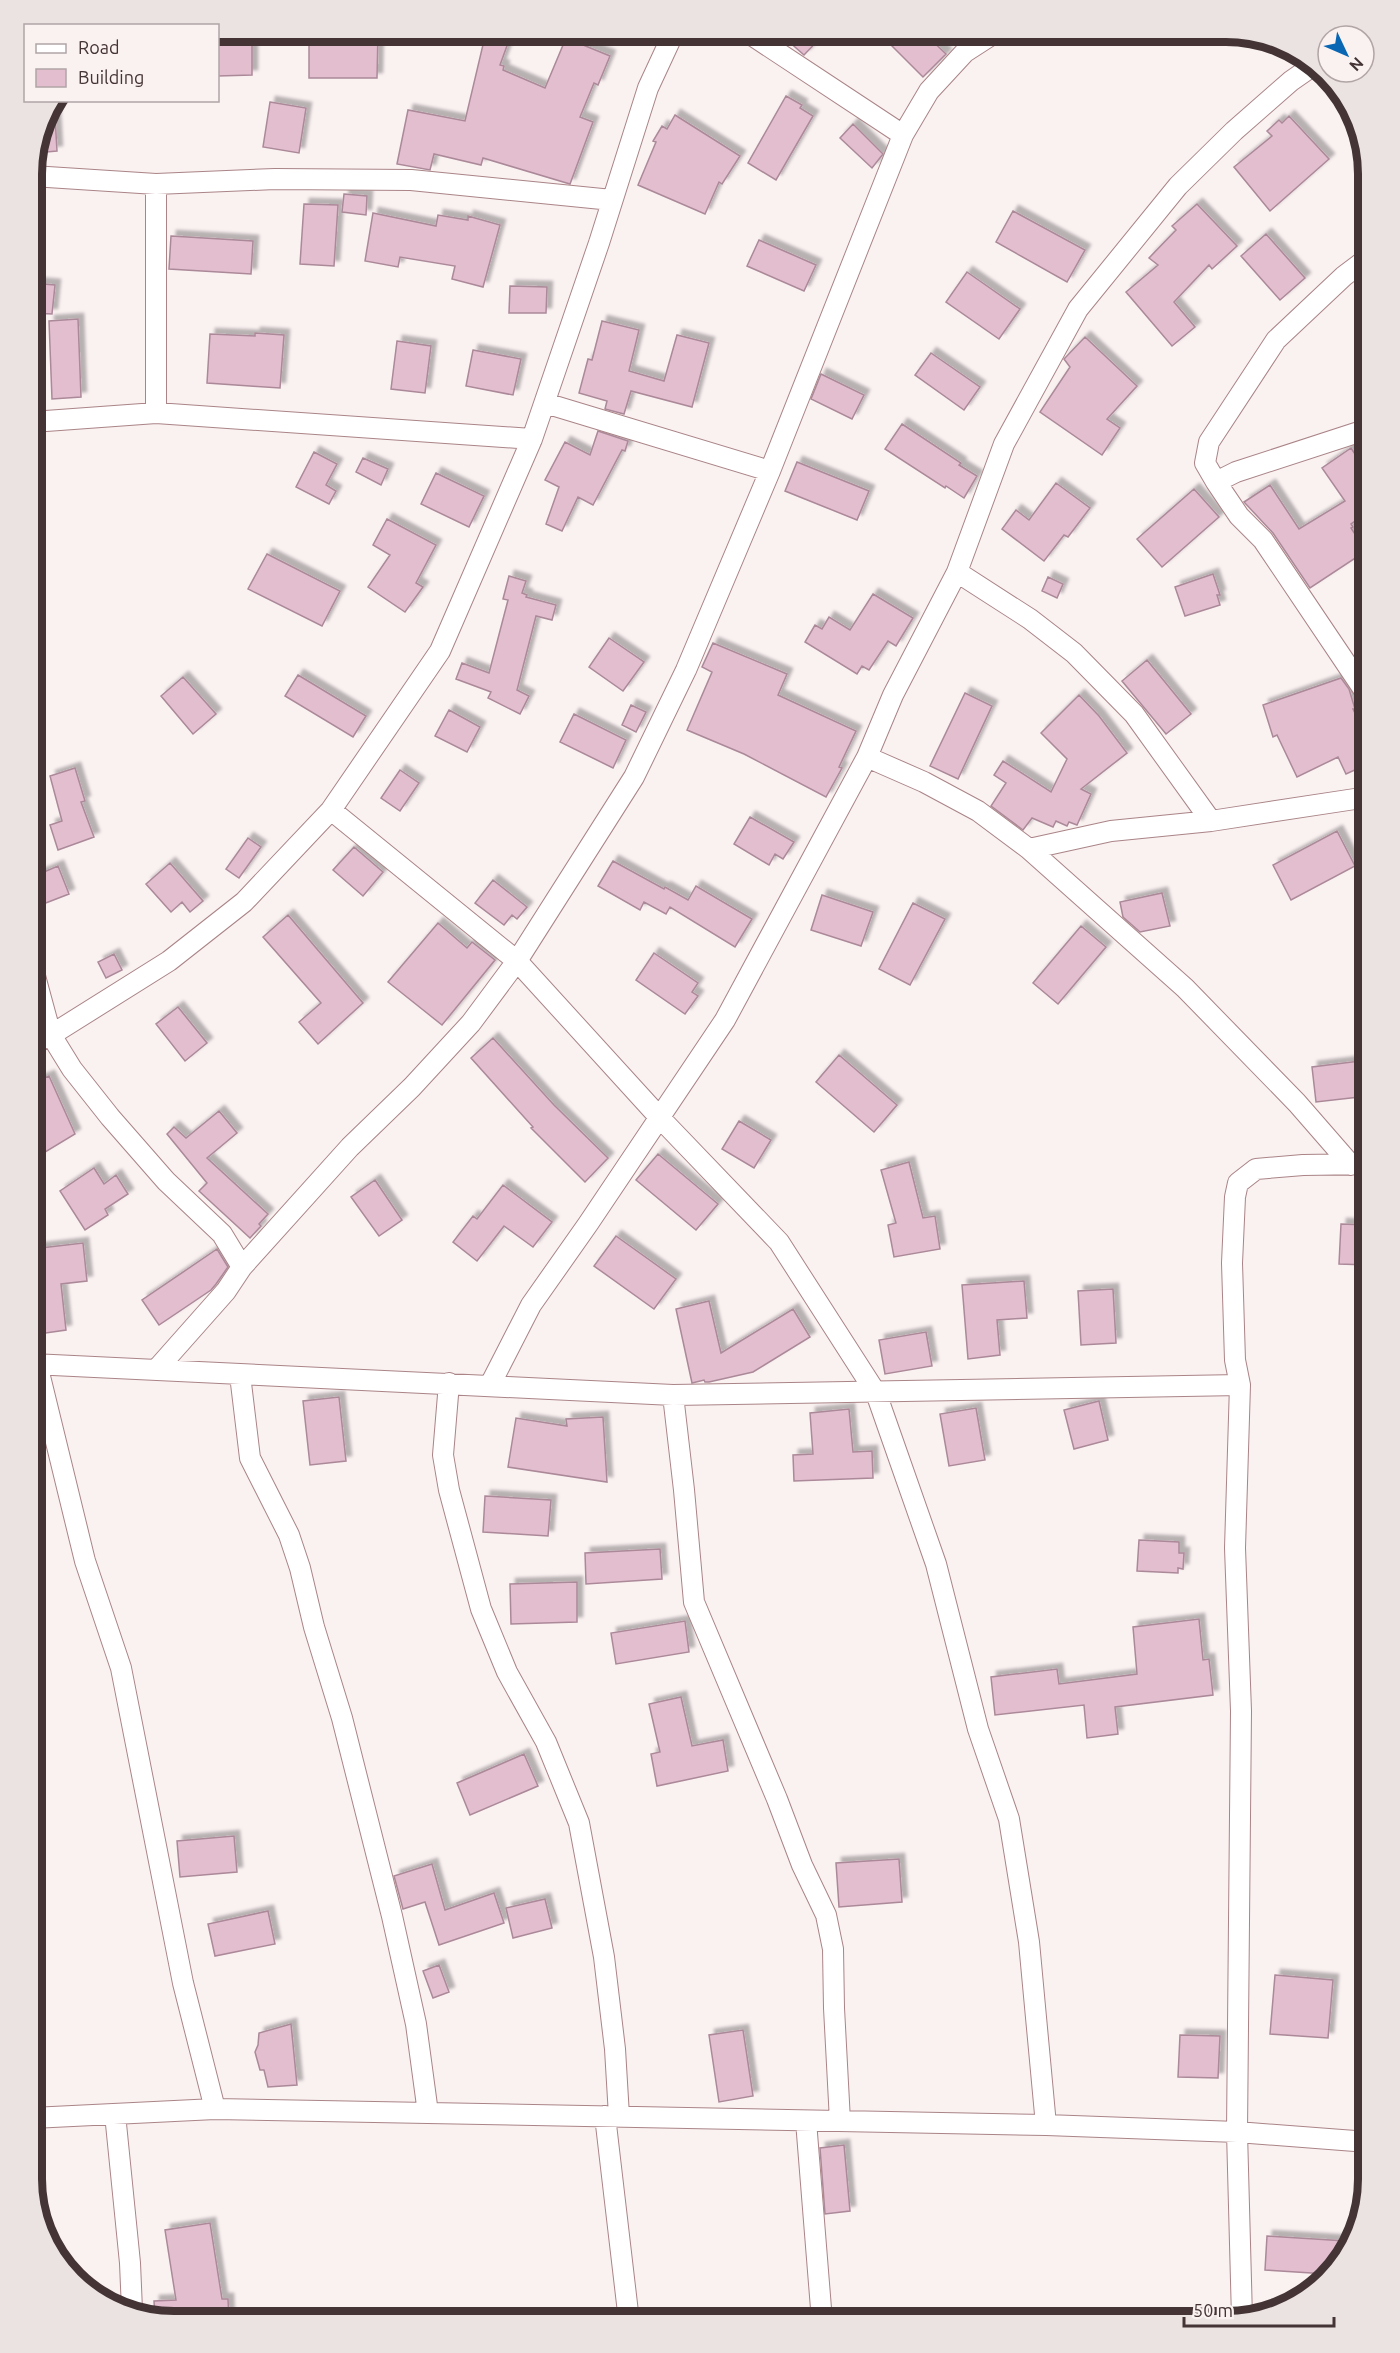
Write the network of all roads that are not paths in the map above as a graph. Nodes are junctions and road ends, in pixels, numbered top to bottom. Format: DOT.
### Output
graph roads {
  1 [pos="669,42"];
  2 [pos="762,42"];
  3 [pos="980,42"];
  4 [pos="1307,70"];
  5 [pos="903,135"];
  6 [pos="42,177"];
  7 [pos="156,184"];
  8 [pos="612,200"];
  9 [pos="1358,266"];
  10 [pos="545,403"];
  11 [pos="156,413"];
  12 [pos="42,421"];
  13 [pos="1358,432"];
  14 [pos="532,439"];
  15 [pos="770,471"];
  16 [pos="1216,482"];
  17 [pos="957,572"];
  18 [pos="1358,681"];
  19 [pos="867,757"];
  20 [pos="1358,799"];
  21 [pos="331,810"];
  22 [pos="1211,821"];
  23 [pos="1029,849"];
  24 [pos="517,961"];
  25 [pos="42,1002"];
  26 [pos="51,1035"];
  27 [pos="42,1039"];
  28 [pos="660,1118"];
  29 [pos="1358,1163"];
  30 [pos="1358,1165"];
  31 [pos="242,1267"];
  32 [pos="42,1364"];
  33 [pos="156,1370"];
  34 [pos="240,1375"];
  35 [pos="449,1383"];
  36 [pos="490,1385"];
  37 [pos="1239,1385"];
  38 [pos="876,1393"];
  39 [pos="42,1395"];
  40 [pos="673,1395"];
  41 [pos="215,2109"];
  42 [pos="428,2113"];
  43 [pos="115,2114"];
  44 [pos="612,2116"];
  45 [pos="42,2118"];
  46 [pos="806,2121"];
  47 [pos="840,2121"];
  48 [pos="1046,2125"];
  49 [pos="1237,2132"];
  50 [pos="1358,2141"];
  51 [pos="132,2304"];
  52 [pos="1242,2310"];
  53 [pos="628,2311"];
  54 [pos="821,2311"];
  1 -- 8 [label="street"];
  2 -- 5 [label="street"];
  3 -- 5 [label="street"];
  4 -- 17 [label="street"];
  5 -- 15 [label="street"];
  6 -- 7 [label="street"];
  7 -- 8 [label="street"];
  7 -- 11 [label="street"];
  8 -- 10 [label="street"];
  9 -- 16 [label="street"];
  10 -- 14 [label="street"];
  10 -- 15 [label="street"];
  11 -- 12 [label="street"];
  11 -- 14 [label="street"];
  13 -- 16 [label="street"];
  14 -- 21 [label="street"];
  15 -- 24 [label="street"];
  16 -- 18 [label="street"];
  17 -- 19 [label="street"];
  17 -- 22 [label="street"];
  19 -- 23 [label="street"];
  19 -- 28 [label="street"];
  20 -- 22 [label="street"];
  21 -- 24 [label="street"];
  21 -- 26 [label="street"];
  22 -- 23 [label="street"];
  23 -- 29 [label="street"];
  24 -- 28 [label="street"];
  24 -- 31 [label="street"];
  25 -- 26 [label="street"];
  26 -- 27 [label="street"];
  26 -- 31 [label="street"];
  28 -- 36 [label="street"];
  28 -- 38 [label="street"];
  30 -- 37 [label="street"];
  31 -- 33 [label="street"];
  32 -- 33 [label="street"];
  33 -- 34 [label="street"];
  34 -- 35 [label="street"];
  34 -- 42 [label="street"];
  35 -- 36 [label="street"];
  35 -- 44 [label="street"];
  36 -- 40 [label="street"];
  37 -- 38 [label="street"];
  37 -- 49 [label="street"];
  38 -- 40 [label="street"];
  38 -- 48 [label="street"];
  39 -- 41 [label="street"];
  40 -- 47 [label="street"];
  41 -- 42 [label="street"];
  41 -- 43 [label="street"];
  42 -- 44 [label="street"];
  43 -- 45 [label="street"];
  43 -- 51 [label="street"];
  44 -- 46 [label="street"];
  44 -- 53 [label="street"];
  46 -- 47 [label="street"];
  46 -- 54 [label="street"];
  47 -- 48 [label="street"];
  48 -- 49 [label="street"];
  49 -- 50 [label="street"];
  49 -- 52 [label="street"];
}
